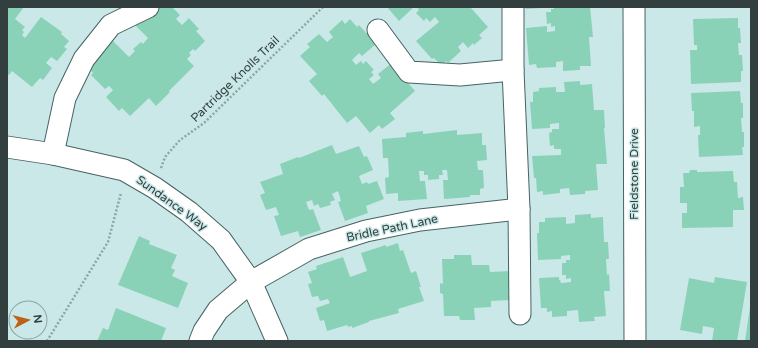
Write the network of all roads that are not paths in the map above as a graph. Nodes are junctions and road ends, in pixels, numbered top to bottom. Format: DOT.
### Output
graph roads {
  1 [pos="148,7"];
  2 [pos="513,7"];
  3 [pos="634,7"];
  4 [pos="378,30"];
  5 [pos="513,70"];
  6 [pos="7,147"];
  7 [pos="53,154"];
  8 [pos="519,209"];
  9 [pos="251,282"];
  10 [pos="520,314"];
  11 [pos="200,341"];
  12 [pos="277,341"];
  13 [pos="635,341"];
  1 -- 7 [label="street"];
  2 -- 5 [label="street"];
  3 -- 13 [label="street, Fieldstone Drive"];
  4 -- 5 [label="street"];
  5 -- 8 [label="street"];
  6 -- 7 [label="street, Sundance Way"];
  7 -- 9 [label="street, Sundance Way"];
  8 -- 9 [label="street, Bridle Path Lane"];
  8 -- 10 [label="street"];
  9 -- 11 [label="street, Bridle Path Lane"];
  9 -- 12 [label="street, Sundance Way"];
}
